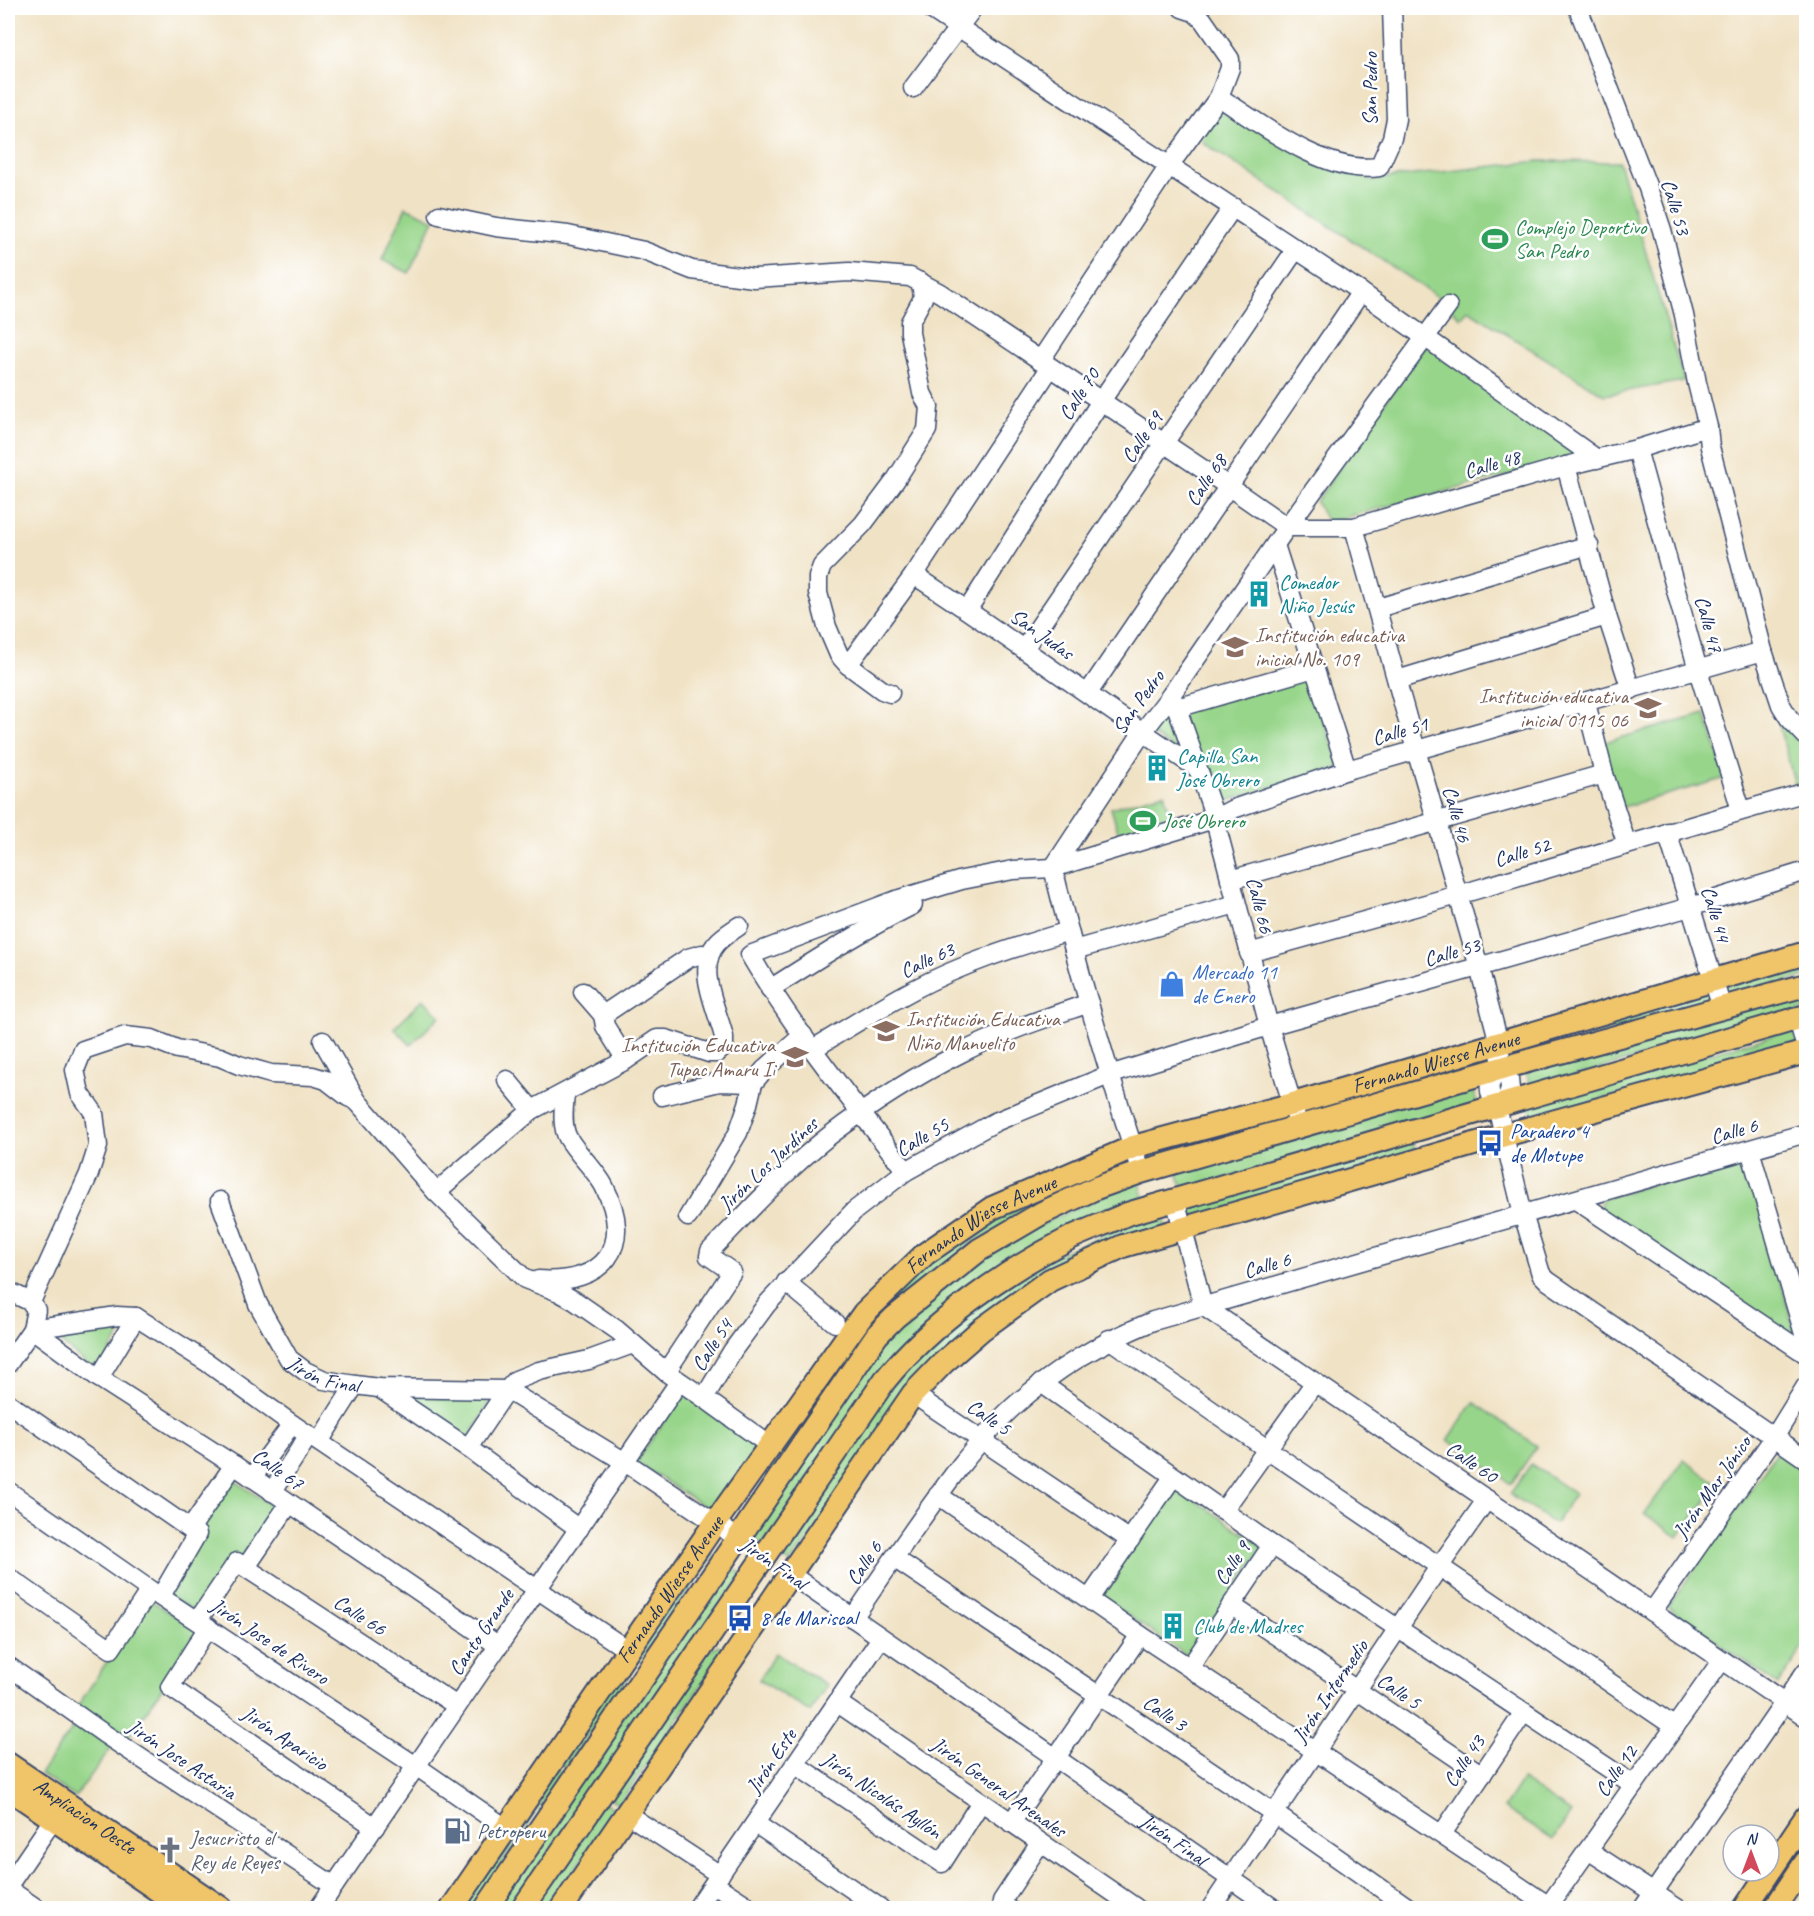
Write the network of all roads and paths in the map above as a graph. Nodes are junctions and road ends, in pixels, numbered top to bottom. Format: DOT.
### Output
graph roads {
  1 [pos="929,8"];
  2 [pos="973,8"];
  3 [pos="1182,8"];
  4 [pos="1392,8"];
  5 [pos="1578,8"];
  6 [pos="959,27"];
  7 [pos="913,88"];
  8 [pos="1219,97"];
  9 [pos="1169,166"];
  10 [pos="1233,207"];
  11 [pos="439,215"];
  12 [pos="1296,249"];
  13 [pos="921,282"];
  14 [pos="1361,292"];
  15 [pos="1448,306"];
  16 [pos="1424,337"];
  17 [pos="1045,364"];
  18 [pos="1101,401"];
  19 [pos="1708,427"];
  20 [pos="1164,444"];
  21 [pos="1636,449"];
  22 [pos="1596,459"];
  23 [pos="1566,466"];
  24 [pos="1228,486"];
  25 [pos="1287,527"];
  26 [pos="1354,527"];
  27 [pos="1275,545"];
  28 [pos="1589,545"];
  29 [pos="914,575"];
  30 [pos="1378,608"];
  31 [pos="968,609"];
  32 [pos="1607,616"];
  33 [pos="1024,649"];
  34 [pos="1763,651"];
  35 [pos="848,665"];
  36 [pos="1314,668"];
  37 [pos="1698,670"];
  38 [pos="1397,680"];
  39 [pos="1631,690"];
  40 [pos="890,693"];
  41 [pos="1088,693"];
  42 [pos="1174,702"];
  43 [pos="1586,703"];
  44 [pos="1802,730"];
  45 [pos="1142,733"];
  46 [pos="1416,750"];
  47 [pos="1197,768"];
  48 [pos="1347,770"];
  49 [pos="1604,774"];
  50 [pos="1806,792"];
  51 [pos="1741,810"];
  52 [pos="1214,819"];
  53 [pos="1436,822"];
  54 [pos="1668,832"];
  55 [pos="1627,845"];
  56 [pos="1053,868"];
  57 [pos="1806,871"];
  58 [pos="962,880"];
  59 [pos="1230,880"];
  60 [pos="1458,895"];
  61 [pos="1236,904"];
  62 [pos="1690,907"];
  63 [pos="739,926"];
  64 [pos="1069,931"];
  65 [pos="1074,950"];
  66 [pos="1249,952"];
  67 [pos="1806,953"];
  68 [pos="709,957"];
  69 [pos="1479,967"];
  70 [pos="1713,980"];
  71 [pos="1806,985"];
  72 [pos="770,989"];
  73 [pos="583,992"];
  74 [pos="1089,1003"];
  75 [pos="1722,1008"];
  76 [pos="603,1015"];
  77 [pos="1802,1017"];
  78 [pos="1269,1026"];
  79 [pos="323,1041"];
  80 [pos="808,1042"];
  81 [pos="1499,1043"];
  82 [pos="1806,1051"];
  83 [pos="626,1060"];
  84 [pos="1502,1068"];
  85 [pos="1109,1075"];
  86 [pos="507,1080"];
  87 [pos="753,1083"];
  88 [pos="565,1093"];
  89 [pos="662,1096"];
  90 [pos="357,1101"];
  91 [pos="1293,1104"];
  92 [pos="1497,1107"];
  93 [pos="532,1110"];
  94 [pos="861,1113"];
  95 [pos="1298,1128"];
  96 [pos="1806,1133"];
  97 [pos="1505,1135"];
  98 [pos="1133,1147"];
  99 [pos="1750,1150"];
  100 [pos="906,1171"];
  101 [pos="1141,1172"];
  102 [pos="436,1192"];
  103 [pos="1175,1199"];
  104 [pos="1576,1200"];
  105 [pos="220,1201"];
  106 [pos="1523,1214"];
  107 [pos="688,1216"];
  108 [pos="1182,1228"];
  109 [pos="732,1272"];
  110 [pos="525,1279"];
  111 [pos="786,1282"];
  112 [pos="8,1291"];
  113 [pos="31,1302"];
  114 [pos="1203,1306"];
  115 [pos="136,1317"];
  116 [pos="835,1323"];
  117 [pos="32,1329"];
  118 [pos="1109,1339"];
  119 [pos="1806,1341"];
  120 [pos="633,1344"];
  121 [pos="1806,1354"];
  122 [pos="8,1364"];
  123 [pos="673,1377"];
  124 [pos="99,1378"];
  125 [pos="1315,1382"];
  126 [pos="1041,1383"];
  127 [pos="355,1385"];
  128 [pos="1806,1386"];
  129 [pos="379,1388"];
  130 [pos="507,1390"];
  131 [pos="913,1394"];
  132 [pos="704,1398"];
  133 [pos="8,1403"];
  134 [pos="292,1424"];
  135 [pos="1775,1436"];
  136 [pos="314,1439"];
  137 [pos="982,1439"];
  138 [pos="769,1445"];
  139 [pos="468,1448"];
  140 [pos="1267,1449"];
  141 [pos="1806,1459"];
  142 [pos="625,1462"];
  143 [pos="234,1465"];
  144 [pos="1173,1477"];
  145 [pos="252,1478"];
  146 [pos="8,1491"];
  147 [pos="272,1492"];
  148 [pos="938,1495"];
  149 [pos="1487,1499"];
  150 [pos="289,1504"];
  151 [pos="1223,1511"];
  152 [pos="715,1523"];
  153 [pos="579,1529"];
  154 [pos="193,1531"];
  155 [pos="739,1539"];
  156 [pos="1130,1540"];
  157 [pos="1272,1545"];
  158 [pos="764,1556"];
  159 [pos="894,1558"];
  160 [pos="241,1565"];
  161 [pos="1439,1567"];
  162 [pos="791,1575"];
  163 [pos="8,1577"];
  164 [pos="538,1588"];
  165 [pos="155,1593"];
  166 [pos="1089,1599"];
  167 [pos="1232,1605"];
  168 [pos="1652,1612"];
  169 [pos="853,1618"];
  170 [pos="203,1624"];
  171 [pos="1400,1628"];
  172 [pos="1140,1635"];
  173 [pos="881,1638"];
  174 [pos="499,1646"];
  175 [pos="628,1651"];
  176 [pos="1722,1660"];
  177 [pos="8,1666"];
  178 [pos="1190,1667"];
  179 [pos="1806,1671"];
  180 [pos="1358,1690"];
  181 [pos="1099,1695"];
  182 [pos="1785,1702"];
  183 [pos="838,1703"];
  184 [pos="457,1706"];
  185 [pos="1524,1712"];
  186 [pos="1806,1717"];
  187 [pos="1675,1727"];
  188 [pos="1318,1751"];
  189 [pos="1056,1758"];
  190 [pos="8,1764"];
  191 [pos="796,1765"];
  192 [pos="416,1766"];
  193 [pos="1482,1775"];
  194 [pos="1634,1785"];
  195 [pos="8,1788"];
  196 [pos="981,1802"];
  197 [pos="59,1811"];
  198 [pos="627,1814"];
  199 [pos="1275,1814"];
  200 [pos="1806,1817"];
  201 [pos="1011,1823"];
  202 [pos="756,1824"];
  203 [pos="375,1827"];
  204 [pos="507,1829"];
  205 [pos="1442,1834"];
  206 [pos="1040,1843"];
  207 [pos="1588,1850"];
  208 [pos="1806,1862"];
  209 [pos="1230,1879"];
  210 [pos="717,1880"];
  211 [pos="334,1886"];
  212 [pos="8,1888"];
  213 [pos="1648,1901"];
  214 [pos="1005,1906"];
  215 [pos="1548,1907"];
  216 [pos="36,1908"];
  217 [pos="184,1908"];
  218 [pos="221,1908"];
  219 [pos="319,1908"];
  220 [pos="452,1908"];
  221 [pos="486,1908"];
  222 [pos="523,1908"];
  223 [pos="562,1908"];
  224 [pos="697,1908"];
  225 [pos="751,1908"];
  226 [pos="880,1908"];
  227 [pos="1136,1908"];
  228 [pos="1211,1908"];
  229 [pos="1273,1908"];
  230 [pos="1409,1908"];
  231 [pos="1677,1908"];
  232 [pos="1745,1908"];
  233 [pos="1775,1908"];
  1 -- 6 [label="street"];
  2 -- 6 [label="street"];
  3 -- 8 [label="street"];
  4 -- 8 [label="street, San Pedro"];
  5 -- 19 [label="street, Calle 53"];
  6 -- 7 [label="street"];
  6 -- 9 [label="street"];
  8 -- 9 [label="street"];
  9 -- 10 [label="street"];
  9 -- 17 [label="street"];
  10 -- 12 [label="street"];
  10 -- 18 [label="street, Calle 70"];
  11 -- 13 [label="street"];
  12 -- 14 [label="street"];
  12 -- 20 [label="street, Calle 69"];
  13 -- 17 [label="street"];
  13 -- 35 [label="street"];
  14 -- 16 [label="street"];
  14 -- 24 [label="street, Calle 68"];
  15 -- 16 [label="street, San Pedro"];
  16 -- 22 [label="street"];
  16 -- 25 [label="street, San Pedro"];
  17 -- 18 [label="street"];
  17 -- 29 [label="street"];
  18 -- 20 [label="street"];
  18 -- 31 [label="street, Calle 70"];
  19 -- 21 [label="street, Calle 48"];
  19 -- 34 [label="street, Calle 53"];
  19 -- 44 [label="street, Calle 53"];
  20 -- 24 [label="street"];
  20 -- 33 [label="street, Calle 69"];
  21 -- 22 [label="street, Calle 48"];
  21 -- 37 [label="street, Calle 47"];
  22 -- 23 [label="street, Calle 48"];
  23 -- 26 [label="street, Calle 48"];
  23 -- 28 [label="street"];
  24 -- 25 [label="street"];
  24 -- 41 [label="street, Calle 68"];
  25 -- 26 [label="street, Calle 48"];
  25 -- 27 [label="street, San Pedro"];
  26 -- 30 [label="street, Calle 46"];
  27 -- 36 [label="street"];
  27 -- 42 [label="street, San Pedro"];
  28 -- 30 [label="street"];
  28 -- 32 [label="street"];
  29 -- 31 [label="street, San Judas"];
  29 -- 35 [label="street"];
  30 -- 38 [label="street, Calle 46"];
  31 -- 33 [label="street, San Judas"];
  32 -- 38 [label="street"];
  32 -- 39 [label="street"];
  33 -- 41 [label="street, San Judas"];
  34 -- 37 [label="street, Calle 51"];
  34 -- 44 [label="street, Calle 53"];
  35 -- 40 [label="street"];
  36 -- 42 [label="street"];
  36 -- 48 [label="street"];
  37 -- 39 [label="street, Calle 51"];
  37 -- 51 [label="street, Calle 47"];
  38 -- 46 [label="street, Calle 46"];
  39 -- 43 [label="street, Calle 51"];
  41 -- 45 [label="street, San Judas"];
  42 -- 45 [label="street, San Pedro"];
  42 -- 47 [label="street, Calle 66"];
  43 -- 46 [label="street, Calle 51"];
  43 -- 49 [label="street"];
  45 -- 47 [label="street, San Judas"];
  45 -- 56 [label="street, San Pedro"];
  46 -- 48 [label="street, Calle 51"];
  46 -- 53 [label="street, Calle 46"];
  47 -- 52 [label="street, Calle 66"];
  48 -- 52 [label="street, Calle 51"];
  49 -- 53 [label="street"];
  49 -- 55 [label="street"];
  50 -- 51 [label="street, Calle 52"];
  51 -- 54 [label="street, Calle 52"];
  52 -- 56 [label="street, Calle 51"];
  52 -- 59 [label="street, Calle 66"];
  53 -- 59 [label="street"];
  53 -- 60 [label="street, Calle 46"];
  54 -- 55 [label="street, Calle 52"];
  54 -- 62 [label="street, Calle 44"];
  55 -- 60 [label="street, Calle 52"];
  56 -- 58 [label="street, Calle 51"];
  56 -- 64 [label="street"];
  57 -- 62 [label="street, Calle 53"];
  58 -- 72 [label="street"];
  58 -- 72 [label="street"];
  59 -- 61 [label="street, Calle 66"];
  60 -- 66 [label="street, Calle 52"];
  60 -- 69 [label="street, Calle 46"];
  61 -- 65 [label="street"];
  61 -- 66 [label="street, Calle 66"];
  62 -- 69 [label="street, Calle 53"];
  62 -- 70 [label="street, Calle 44"];
  63 -- 68 [label="street"];
  64 -- 65 [label="street"];
  64 -- 80 [label="street, Calle 63"];
  65 -- 74 [label="street"];
  66 -- 78 [label="street, Calle 66"];
  67 -- 70 [label="main road, Fernando Wiesse Avenue"];
  68 -- 76 [label="street"];
  68 -- 83 [label="street"];
  69 -- 78 [label="street, Calle 53"];
  69 -- 81 [label="street, Calle 46"];
  70 -- 75 [label="street, Calle 44"];
  70 -- 81 [label="main road, Fernando Wiesse Avenue"];
  71 -- 75 [label="main road, Fernando Wiesse Avenue"];
  72 -- 80 [label="street"];
  73 -- 76 [label="street"];
  74 -- 85 [label="street"];
  74 -- 94 [label="street, Jirón Los Jardínes"];
  75 -- 84 [label="main road, Fernando Wiesse Avenue"];
  76 -- 83 [label="street"];
  77 -- 82 [label="street"];
  77 -- 92 [label="main road"];
  78 -- 85 [label="street, Calle 53"];
  78 -- 91 [label="street, Calle 66"];
  79 -- 90 [label="street"];
  80 -- 87 [label="street, Calle 63"];
  80 -- 94 [label="street"];
  81 -- 84 [label="street, Calle 46"];
  81 -- 91 [label="main road, Fernando Wiesse Avenue"];
  82 -- 97 [label="main road"];
  83 -- 88 [label="street"];
  84 -- 92 [label="street"];
  84 -- 95 [label="main road, Fernando Wiesse Avenue"];
  85 -- 98 [label="street"];
  85 -- 100 [label="street, Calle 55"];
  86 -- 93 [label="street"];
  87 -- 89 [label="street"];
  87 -- 107 [label="street"];
  88 -- 93 [label="street"];
  88 -- 110 [label="street"];
  90 -- 102 [label="street"];
  90 -- 113 [label="street"];
  91 -- 95 [label="street, Calle 66"];
  91 -- 98 [label="main road, Fernando Wiesse Avenue"];
  92 -- 97 [label="street"];
  92 -- 103 [label="main road"];
  93 -- 102 [label="street"];
  94 -- 100 [label="street"];
  94 -- 109 [label="street, Jirón Los Jardínes"];
  95 -- 101 [label="main road, Fernando Wiesse Avenue"];
  96 -- 99 [label="street, Calle 6"];
  97 -- 106 [label="street"];
  97 -- 108 [label="main road"];
  98 -- 101 [label="street"];
  98 -- 138 [label="main road, Fernando Wiesse Avenue"];
  99 -- 104 [label="street, Calle 6"];
  99 -- 119 [label="street"];
  100 -- 111 [label="street, Calle 55"];
  101 -- 155 [label="main road, Fernando Wiesse Avenue"];
  102 -- 110 [label="street"];
  103 -- 108 [label="street"];
  103 -- 158 [label="main road"];
  104 -- 106 [label="street, Calle 6"];
  104 -- 121 [label="street"];
  105 -- 127 [label="street, Jirón Final"];
  106 -- 114 [label="street, Calle 6"];
  106 -- 135 [label="street"];
  108 -- 114 [label="street"];
  108 -- 131 [label="main road"];
  109 -- 123 [label="street, Canto Grande"];
  110 -- 120 [label="street"];
  111 -- 116 [label="street"];
  111 -- 132 [label="street, Calle 54"];
  112 -- 113 [label="street"];
  113 -- 117 [label="street"];
  114 -- 118 [label="street, Calle 6"];
  114 -- 125 [label="street, Calle 60"];
  115 -- 117 [label="street"];
  115 -- 124 [label="street"];
  115 -- 134 [label="street"];
  117 -- 122 [label="street"];
  117 -- 124 [label="street, Calle 67"];
  118 -- 126 [label="street, Calle 6"];
  118 -- 140 [label="street"];
  120 -- 123 [label="street"];
  120 -- 130 [label="street"];
  123 -- 132 [label="street"];
  123 -- 142 [label="street, Canto Grande"];
  124 -- 143 [label="street, Calle 67"];
  125 -- 140 [label="street"];
  125 -- 149 [label="street, Calle 60"];
  126 -- 137 [label="street, Calle 6"];
  126 -- 144 [label="street"];
  127 -- 129 [label="street, Jirón Final"];
  127 -- 136 [label="street"];
  128 -- 135 [label="street, Jirón Mar Jónico"];
  129 -- 130 [label="street, Jirón Final"];
  129 -- 139 [label="street"];
  130 -- 139 [label="street"];
  130 -- 142 [label="street, Jirón Final"];
  131 -- 137 [label="street, Calle 5"];
  131 -- 162 [label="main road"];
  132 -- 138 [label="street, Calle 54"];
  133 -- 154 [label="street"];
  134 -- 136 [label="street"];
  134 -- 145 [label="street"];
  135 -- 141 [label="street"];
  135 -- 168 [label="street, Jirón Mar Jónico"];
  136 -- 147 [label="street"];
  136 -- 164 [label="street"];
  137 -- 148 [label="street, Calle 6"];
  137 -- 156 [label="street, Calle 5"];
  138 -- 152 [label="main road, Fernando Wiesse Avenue"];
  139 -- 153 [label="street"];
  140 -- 151 [label="street"];
  140 -- 161 [label="street"];
  142 -- 152 [label="street, Jirón Final"];
  142 -- 153 [label="street, Canto Grande"];
  143 -- 145 [label="street, Calle 67"];
  143 -- 154 [label="street"];
  144 -- 151 [label="street"];
  144 -- 156 [label="street"];
  145 -- 147 [label="street, Calle 67"];
  146 -- 165 [label="street, Jirón Jose de Rivero"];
  147 -- 150 [label="street, Calle 67"];
  148 -- 159 [label="street, Calle 6"];
  148 -- 166 [label="street"];
  149 -- 161 [label="street, Jirón Intermedio"];
  149 -- 168 [label="street, Calle 60"];
  150 -- 160 [label="street"];
  150 -- 174 [label="street, Calle 67"];
  151 -- 157 [label="street"];
  152 -- 155 [label="street, Jirón Final"];
  152 -- 175 [label="main road, Fernando Wiesse Avenue"];
  153 -- 164 [label="street, Canto Grande"];
  154 -- 165 [label="street"];
  155 -- 158 [label="main road, Jirón Final"];
  155 -- 221 [label="main road, Fernando Wiesse Avenue"];
  156 -- 166 [label="street"];
  157 -- 167 [label="street, Calle 9"];
  157 -- 171 [label="street"];
  158 -- 162 [label="main road, Jirón Final"];
  158 -- 222 [label="main road"];
  159 -- 169 [label="street, Calle 6"];
  159 -- 181 [label="street, Calle 3"];
  160 -- 170 [label="street"];
  160 -- 184 [label="street, Calle 66"];
  161 -- 171 [label="street, Jirón Intermedio"];
  161 -- 187 [label="street"];
  162 -- 169 [label="street, Jirón Final"];
  162 -- 198 [label="main road"];
  163 -- 165 [label="street"];
  164 -- 174 [label="street, Canto Grande"];
  164 -- 175 [label="street"];
  165 -- 170 [label="street, Jirón Jose de Rivero"];
  166 -- 172 [label="street"];
  167 -- 178 [label="street, Calle 9"];
  167 -- 180 [label="street, Calle 5"];
  168 -- 176 [label="street, Calle 60"];
  169 -- 173 [label="street, Jirón Final"];
  170 -- 192 [label="street, Jirón Jose de Rivero"];
  170 -- 203 [label="street, Jirón Aparicio"];
  171 -- 180 [label="street, Jirón Intermedio"];
  171 -- 185 [label="street"];
  172 -- 178 [label="street"];
  172 -- 181 [label="street"];
  173 -- 183 [label="street, Jirón Este"];
  173 -- 189 [label="street, Jirón Final"];
  174 -- 184 [label="street, Canto Grande"];
  175 -- 204 [label="main road, Fernando Wiesse Avenue"];
  176 -- 182 [label="street, Calle 60"];
  176 -- 187 [label="street, Calle 12"];
  177 -- 211 [label="street, Jirón Jose Astaria"];
  178 -- 188 [label="street"];
  179 -- 182 [label="street"];
  180 -- 188 [label="street, Jirón Intermedio"];
  180 -- 193 [label="street, Calle 5"];
  181 -- 189 [label="street"];
  181 -- 199 [label="street, Calle 3"];
  182 -- 186 [label="street, Calle 60"];
  182 -- 213 [label="street"];
  183 -- 191 [label="street, Jirón Este"];
  183 -- 196 [label="street, Jirón General Arenales"];
  184 -- 192 [label="street, Canto Grande"];
  185 -- 193 [label="street, Calle 43"];
  185 -- 194 [label="street"];
  187 -- 194 [label="street, Calle 12"];
  188 -- 199 [label="street, Jirón Intermedio"];
  188 -- 205 [label="street"];
  189 -- 201 [label="street"];
  189 -- 209 [label="street, Jirón Final"];
  190 -- 197 [label="main road, Ampliacion Oeste"];
  191 -- 196 [label="street, Jirón Nicolás Ayllón"];
  191 -- 202 [label="street, Jirón Este"];
  192 -- 203 [label="street, Canto Grande"];
  192 -- 204 [label="street, Jirón Jose de Rivero"];
  193 -- 205 [label="street, Calle 43"];
  194 -- 207 [label="street, Calle 12"];
  195 -- 197 [label="main road, Ampliacion Oeste"];
  196 -- 201 [label="street, Jirón General Arenales"];
  197 -- 212 [label="street"];
  197 -- 217 [label="main road, Ampliacion Oeste"];
  197 -- 218 [label="main road, Ampliacion Oeste"];
  198 -- 210 [label="street"];
  198 -- 223 [label="main road"];
  199 -- 209 [label="street, Jirón Intermedio"];
  199 -- 230 [label="street, Calle 3"];
  200 -- 232 [label="main road"];
  201 -- 206 [label="street, Jirón General Arenales"];
  202 -- 210 [label="street, Jirón Este"];
  202 -- 226 [label="street"];
  203 -- 211 [label="street, Canto Grande"];
  204 -- 220 [label="main road, Fernando Wiesse Avenue"];
  205 -- 215 [label="street"];
  206 -- 214 [label="street"];
  206 -- 227 [label="street, Jirón General Arenales"];
  207 -- 213 [label="street"];
  207 -- 215 [label="street, Calle 12"];
  208 -- 233 [label="main road"];
  209 -- 228 [label="street, Jirón Intermedio"];
  209 -- 229 [label="street, Jirón Final"];
  210 -- 224 [label="street, Jirón Este"];
  210 -- 225 [label="street"];
  211 -- 219 [label="street, Canto Grande"];
  212 -- 216 [label="street"];
  213 -- 231 [label="street"];
}
